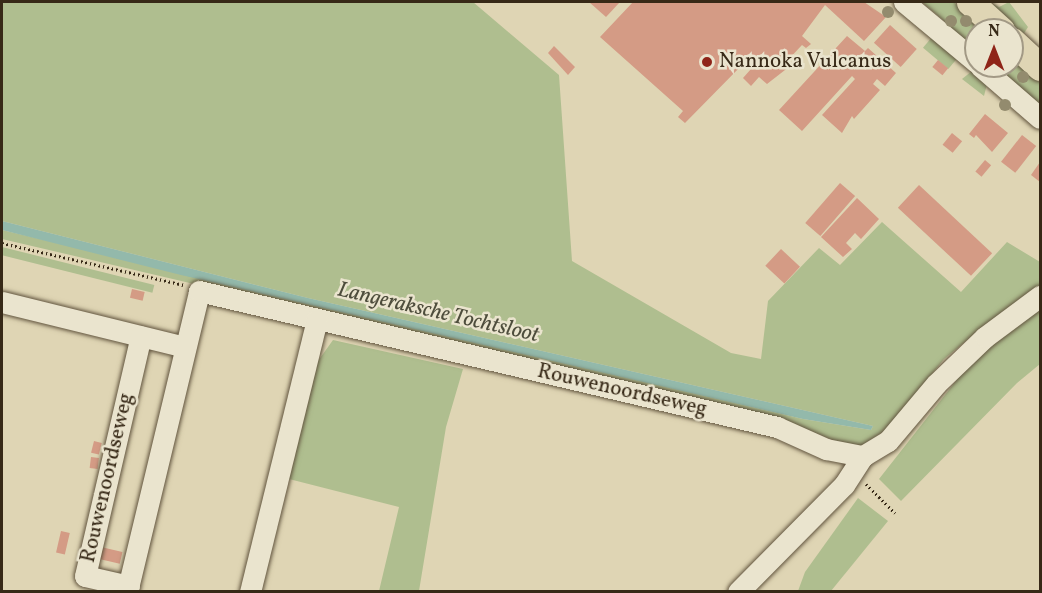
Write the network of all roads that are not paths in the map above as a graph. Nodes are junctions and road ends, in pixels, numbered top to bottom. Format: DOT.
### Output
graph roads {
  1 [pos="904,2"];
  2 [pos="970,2"];
  3 [pos="986,18"];
  4 [pos="964,50"];
  5 [pos="1024,52"];
  6 [pos="1041,67"];
  7 [pos="997,78"];
  8 [pos="1041,118"];
  9 [pos="1041,296"];
  10 [pos="2,302"];
  11 [pos="317,319"];
  12 [pos="141,336"];
  13 [pos="187,337"];
  14 [pos="860,461"];
  15 [pos="128,589"];
  16 [pos="250,591"];
  17 [pos="738,591"];
  1 -- 4 [label="street"];
  2 -- 3 [label="main road"];
  5 -- 6 [label="main road"];
  7 -- 8 [label="street"];
  9 -- 14 [label="street"];
  10 -- 12 [label="street"];
  11 -- 13 [label="street, Rouwenoordseweg"];
  11 -- 14 [label="street, Rouwenoordseweg"];
  11 -- 16 [label="street"];
  12 -- 13 [label="street"];
  12 -- 15 [label="street, Rouwenoordseweg"];
  13 -- 15 [label="street, Rouwenoordseweg"];
  14 -- 17 [label="street"];
}
